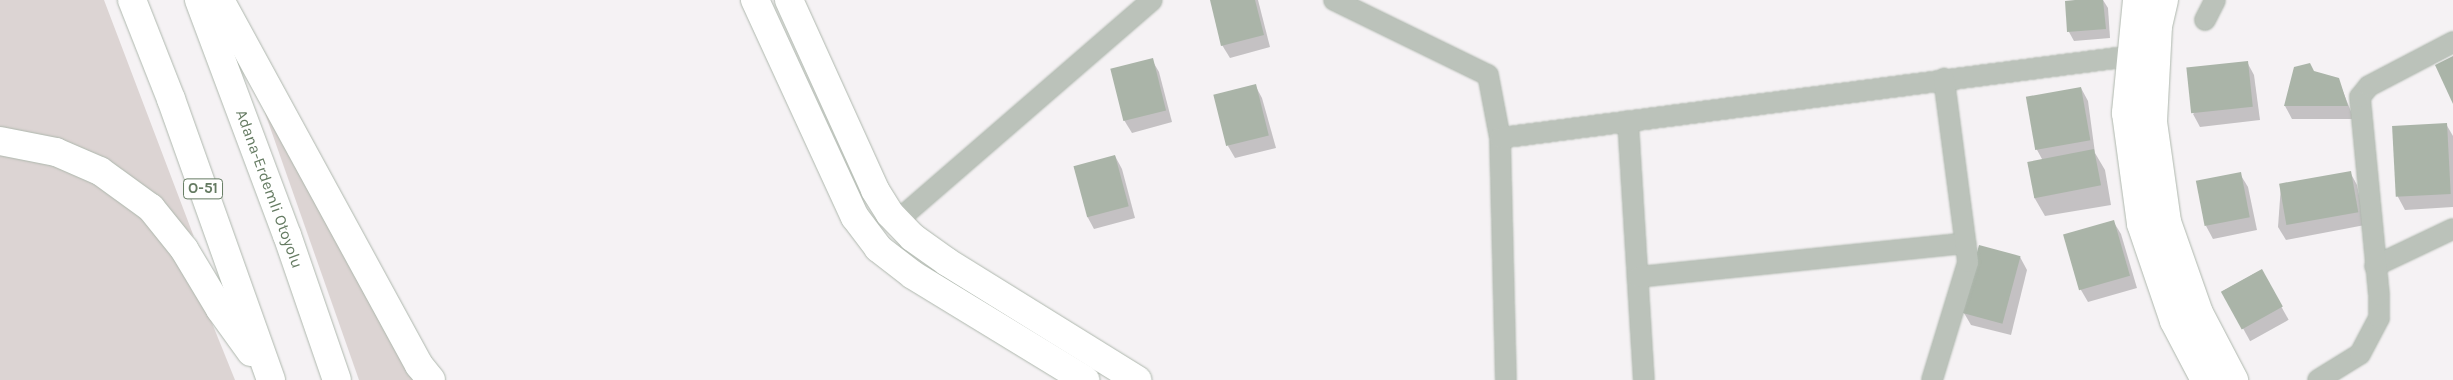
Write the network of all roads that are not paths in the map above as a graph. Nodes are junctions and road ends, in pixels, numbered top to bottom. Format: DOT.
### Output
graph roads {
  1 [pos="132,0"];
  2 [pos="199,0"];
  3 [pos="220,0"];
  4 [pos="755,0"];
  5 [pos="789,0"];
  6 [pos="1152,0"];
  7 [pos="1334,0"];
  8 [pos="2137,0"];
  9 [pos="2164,0"];
  10 [pos="2215,0"];
  11 [pos="2205,20"];
  12 [pos="2453,42"];
  13 [pos="2131,56"];
  14 [pos="1944,79"];
  15 [pos="1628,121"];
  16 [pos="1500,138"];
  17 [pos="0,142"];
  18 [pos="897,221"];
  19 [pos="2453,229"];
  20 [pos="1965,242"];
  21 [pos="2375,266"];
  22 [pos="1638,277"];
  23 [pos="270,379"];
  24 [pos="336,380"];
  25 [pos="431,380"];
  26 [pos="1085,380"];
  27 [pos="1137,380"];
  28 [pos="1506,380"];
  29 [pos="1644,380"];
  30 [pos="1932,380"];
  31 [pos="2205,380"];
  32 [pos="2234,380"];
  33 [pos="2318,380"];
  1 -- 23 [label="main road, O-51"];
  2 -- 24 [label="main road, Adana-Erdemli Otoyolu"];
  3 -- 25 [label="main road"];
  4 -- 26 [label="main road"];
  5 -- 18 [label="main road"];
  6 -- 18 [label="street"];
  7 -- 16 [label="street"];
  8 -- 13 [label="main road"];
  9 -- 32 [label="main road"];
  10 -- 11 [label="street"];
  12 -- 21 [label="street"];
  13 -- 14 [label="street"];
  13 -- 31 [label="main road"];
  14 -- 15 [label="street"];
  14 -- 20 [label="street"];
  15 -- 16 [label="street"];
  15 -- 22 [label="street"];
  16 -- 28 [label="street"];
  17 -- 23 [label="main road"];
  18 -- 27 [label="main road"];
  19 -- 21 [label="street"];
  20 -- 22 [label="street"];
  20 -- 30 [label="street"];
  21 -- 33 [label="street"];
  22 -- 29 [label="street"];
}
